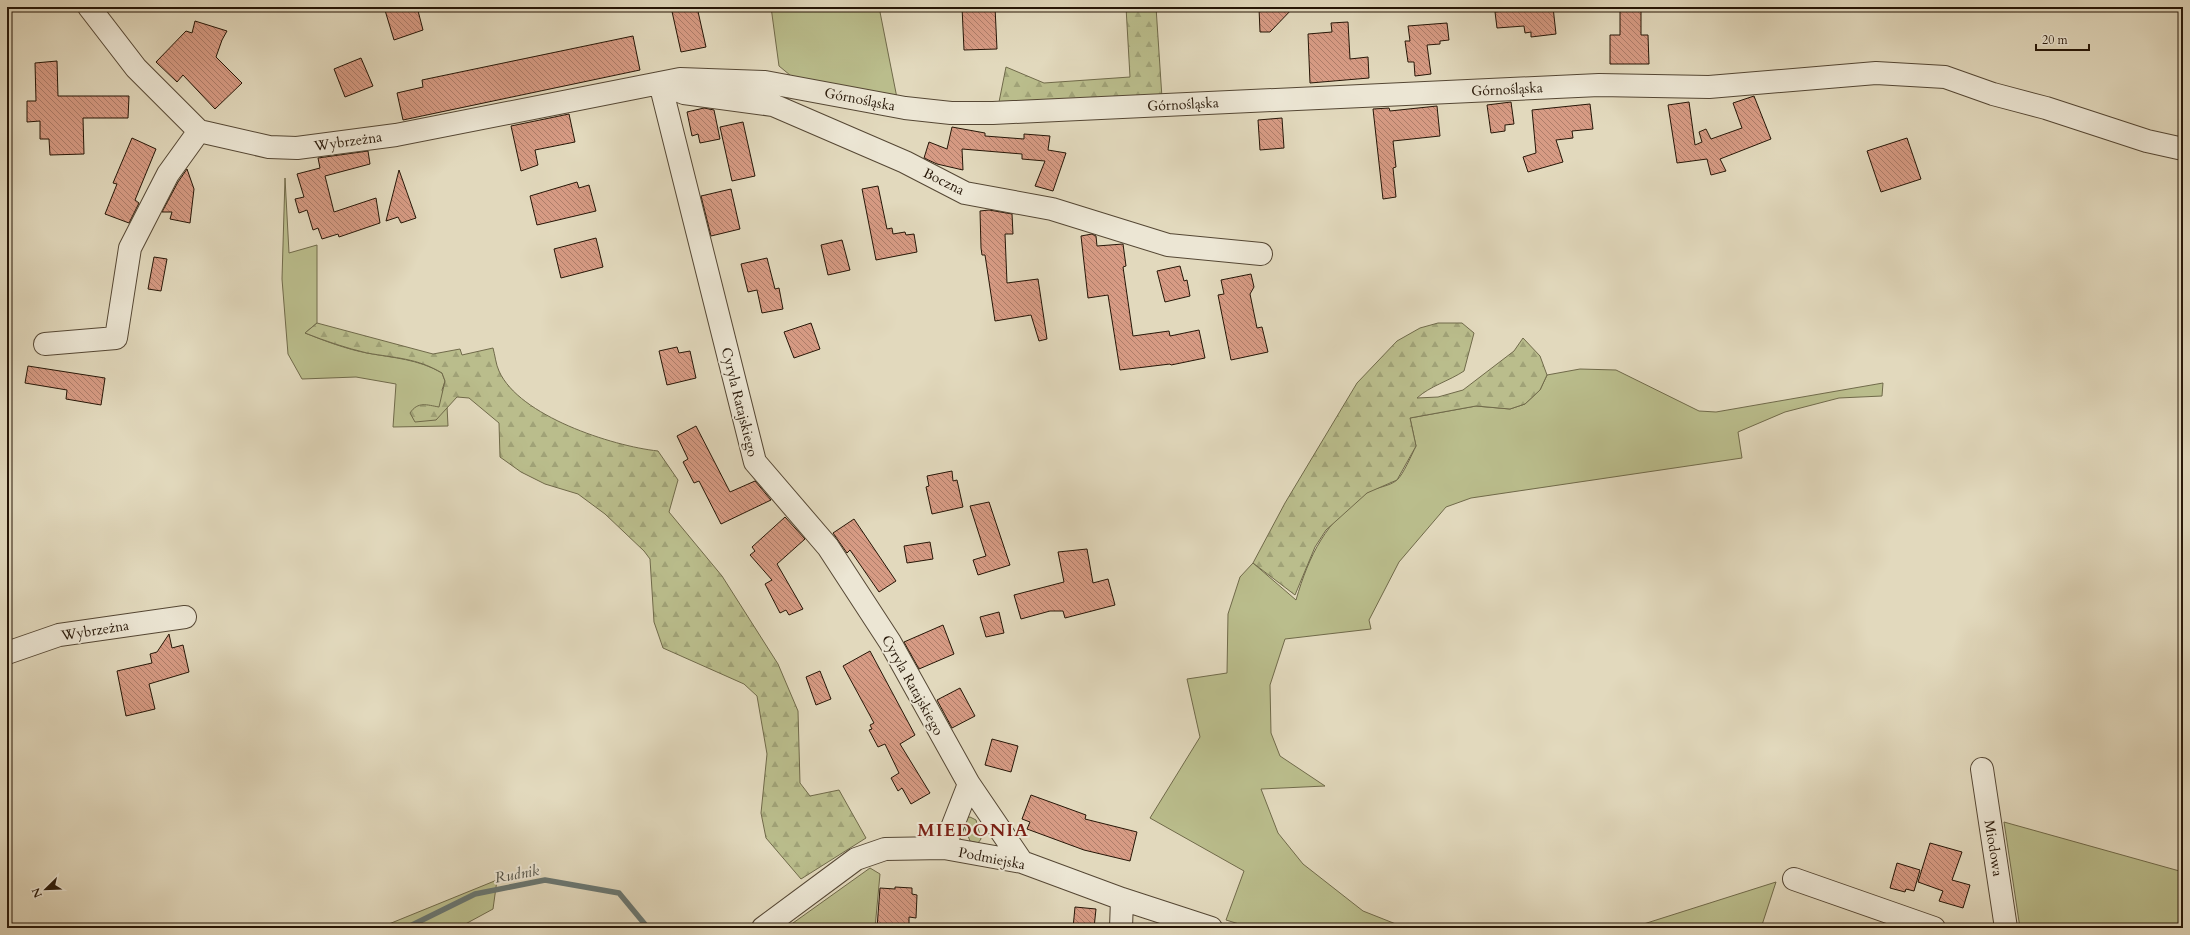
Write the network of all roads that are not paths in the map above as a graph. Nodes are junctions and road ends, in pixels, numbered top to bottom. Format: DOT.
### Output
graph roads {
  1 [pos="89,7"];
  2 [pos="660,83"];
  3 [pos="199,131"];
  4 [pos="2183,149"];
  5 [pos="1261,254"];
  6 [pos="44,344"];
  7 [pos="185,617"];
  8 [pos="7,653"];
  9 [pos="1982,769"];
  10 [pos="969,784"];
  11 [pos="944,848"];
  12 [pos="1022,862"];
  13 [pos="1794,879"];
  14 [pos="1122,899"];
  15 [pos="763,928"];
  16 [pos="1121,928"];
  17 [pos="1211,928"];
  18 [pos="1934,928"];
  19 [pos="2006,928"];
  1 -- 3 [label="street"];
  2 -- 3 [label="street, Wybrzeżna"];
  2 -- 4 [label="street, Górnośląska"];
  2 -- 5 [label="street, Boczna"];
  2 -- 10 [label="street, Cyryla Ratajskiego"];
  3 -- 6 [label="street"];
  7 -- 8 [label="street, Wybrzeżna"];
  9 -- 19 [label="street, Miodowa"];
  10 -- 11 [label="street"];
  10 -- 12 [label="street, Cyryla Ratajskiego"];
  11 -- 12 [label="street, Podmiejska"];
  11 -- 15 [label="street, Podmiejska"];
  12 -- 14 [label="street, Podmiejska"];
  13 -- 18 [label="street"];
  14 -- 16 [label="street"];
  14 -- 17 [label="street, Podmiejska"];
}
